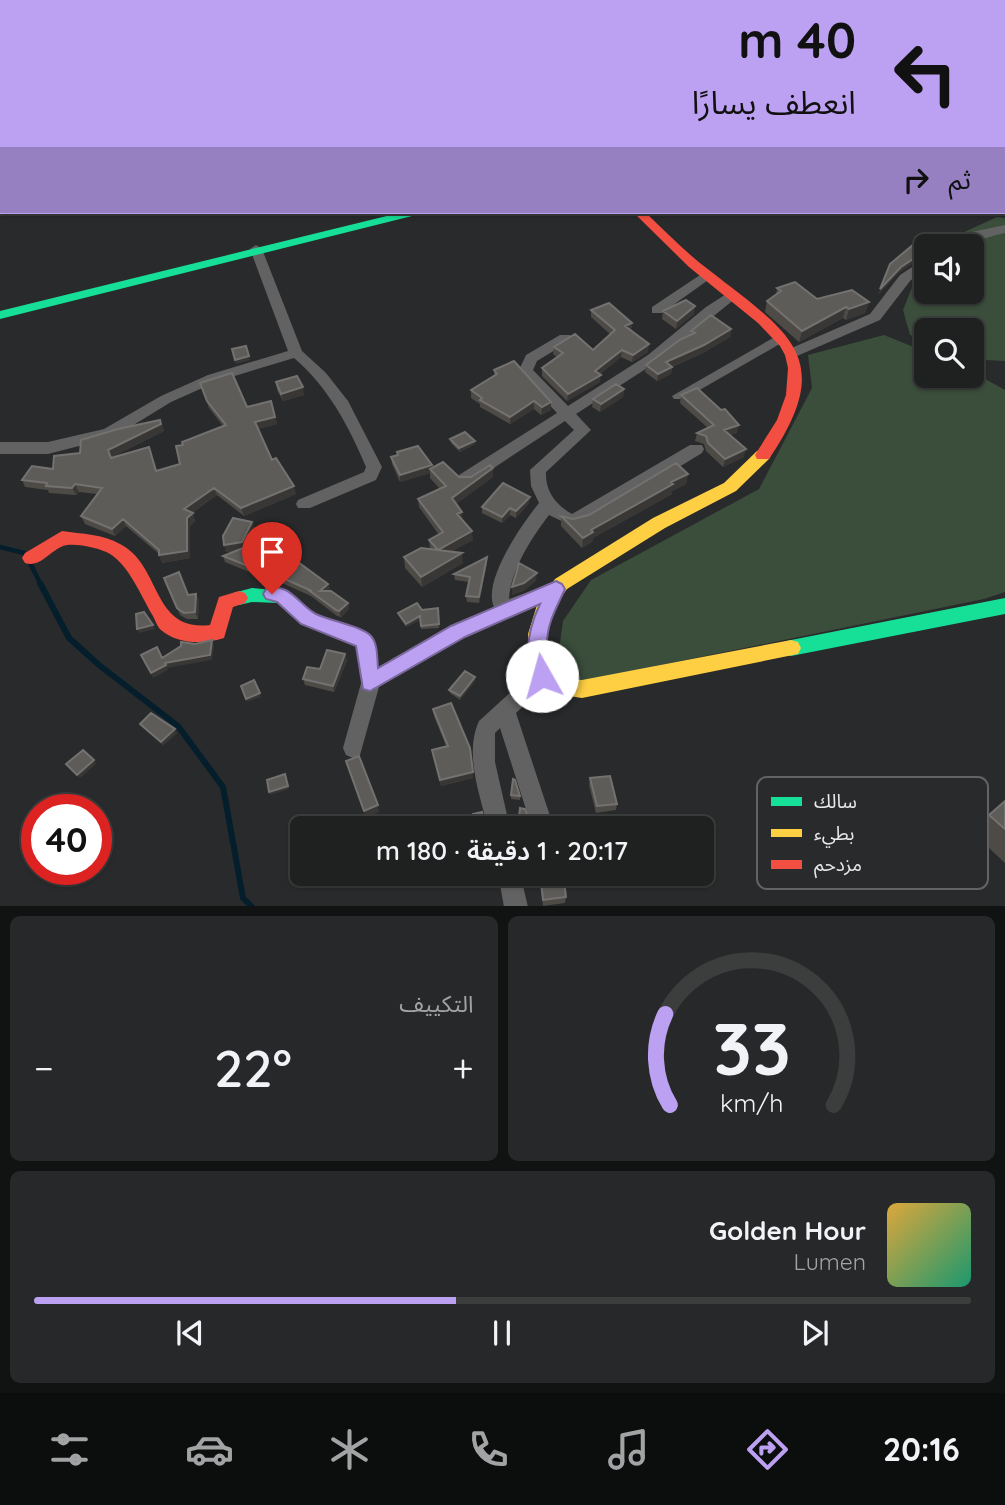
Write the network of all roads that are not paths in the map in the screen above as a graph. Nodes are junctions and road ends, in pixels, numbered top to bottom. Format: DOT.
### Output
graph roads {
  1 [pos="407,214"];
  2 [pos="641,214"];
  3 [pos="1005,229"];
  4 [pos="981,234"];
  5 [pos="256,249"];
  6 [pos="914,271"];
  7 [pos="706,275"];
  8 [pos="731,295"];
  9 [pos="657,310"];
  10 [pos="0,315"];
  11 [pos="565,338"];
  12 [pos="780,338"];
  13 [pos="792,352"];
  14 [pos="296,353"];
  15 [pos="679,396"];
  16 [pos="565,413"];
  17 [pos="0,448"];
  18 [pos="696,449"];
  19 [pos="465,479"];
  20 [pos="304,504"];
  21 [pos="548,504"];
  22 [pos="31,558"];
  23 [pos="556,589"];
  24 [pos="1005,606"];
  25 [pos="506,612"];
  26 [pos="542,676"];
  27 [pos="370,682"];
  28 [pos="505,712"];
  29 [pos="353,748"];
  30 [pos="497,816"];
  31 [pos="539,816"];
  32 [pos="512,886"];
  33 [pos="516,906"];
  1 -- 5 [label="street"];
  2 -- 7 [label="street"];
  3 -- 4 [label="street"];
  5 -- 10 [label="street"];
  5 -- 14 [label="street"];
  6 -- 13 [label="street"];
  7 -- 8 [label="street"];
  7 -- 9 [label="street"];
  8 -- 12 [label="street"];
  8 -- 16 [label="street"];
  11 -- 16 [label="street"];
  12 -- 13 [label="street"];
  12 -- 15 [label="street"];
  13 -- 23 [label="street"];
  14 -- 17 [label="street"];
  14 -- 20 [label="street"];
  16 -- 19 [label="street"];
  16 -- 21 [label="street"];
  18 -- 21 [label="street"];
  21 -- 25 [label="street"];
  22 -- 27 [label="street"];
  23 -- 25 [label="street"];
  23 -- 26 [label="street"];
  24 -- 26 [label="street"];
  25 -- 27 [label="street"];
  26 -- 28 [label="street"];
  27 -- 29 [label="street"];
  28 -- 30 [label="street"];
  28 -- 31 [label="street"];
  32 -- 33 [label="street"];
}
